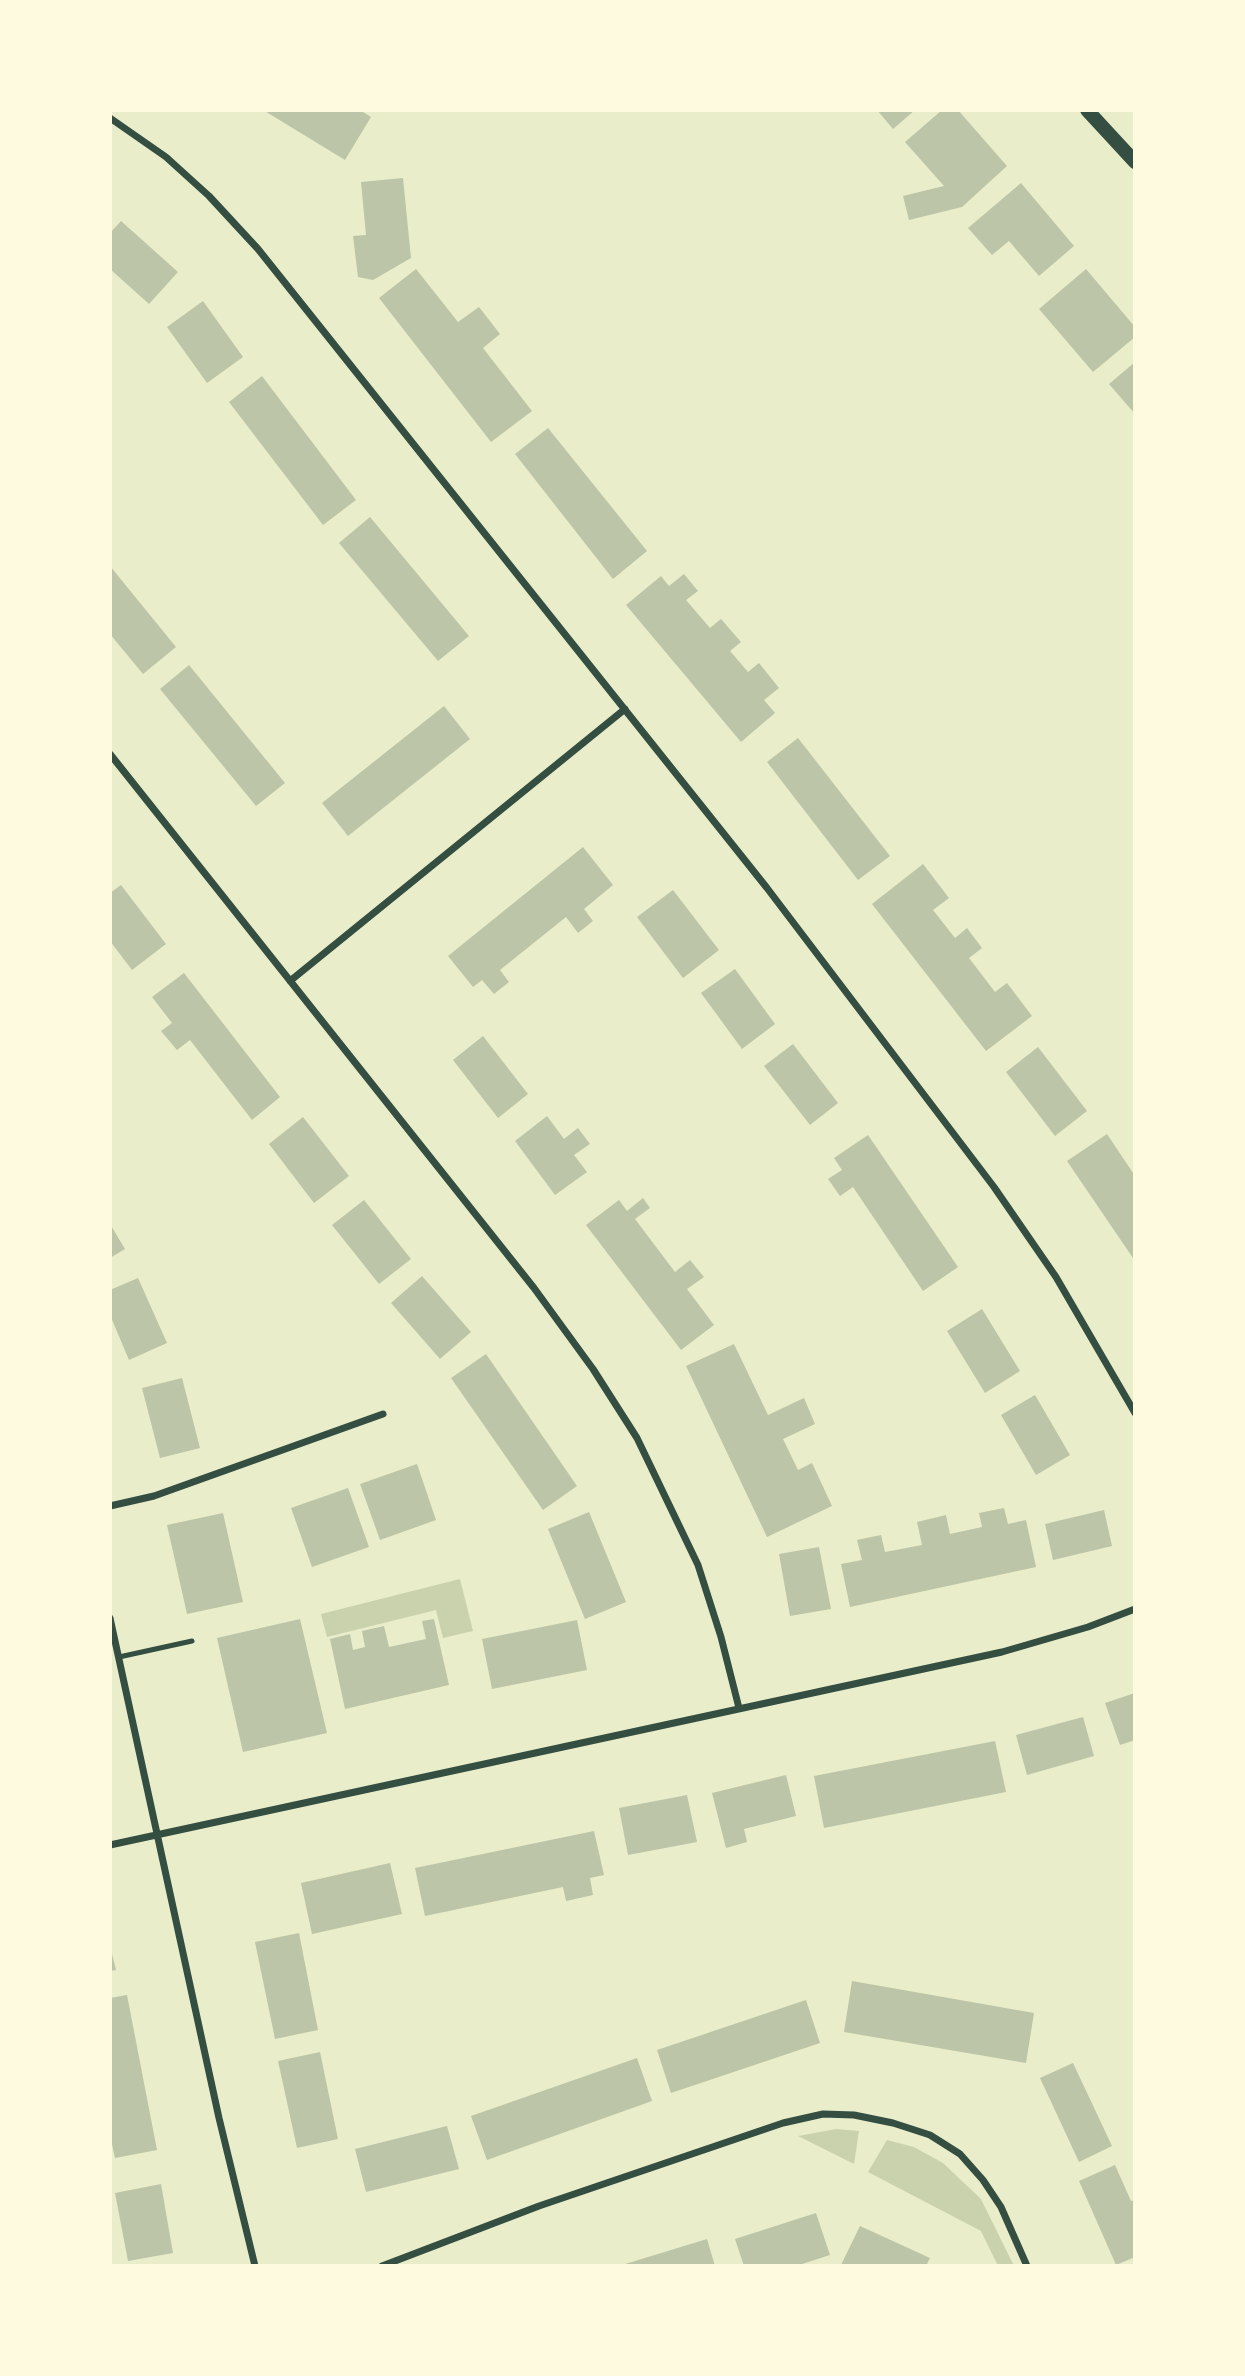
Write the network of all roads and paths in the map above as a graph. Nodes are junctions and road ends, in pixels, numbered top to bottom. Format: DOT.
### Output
graph roads {
  1 [pos="1087,110"];
  2 [pos="110,118"];
  3 [pos="1135,162"];
  4 [pos="625,709"];
  5 [pos="110,754"];
  6 [pos="290,981"];
  7 [pos="1135,1413"];
  8 [pos="383,1414"];
  9 [pos="110,1506"];
  10 [pos="1135,1609"];
  11 [pos="110,1618"];
  12 [pos="191,1641"];
  13 [pos="119,1657"];
  14 [pos="739,1709"];
  15 [pos="157,1835"];
  16 [pos="110,1844"];
  17 [pos="255,2266"];
  18 [pos="382,2266"];
  19 [pos="1027,2266"];
  1 -- 3 [label="main road"];
  2 -- 4 [label="street"];
  4 -- 6 [label="street"];
  4 -- 7 [label="street"];
  5 -- 6 [label="street"];
  6 -- 14 [label="street"];
  8 -- 9 [label="street"];
  10 -- 14 [label="street"];
  11 -- 13 [label="street"];
  12 -- 13 [label="lane"];
  13 -- 15 [label="street"];
  14 -- 15 [label="street"];
  15 -- 16 [label="street"];
  15 -- 17 [label="street"];
  18 -- 19 [label="street"];
}
